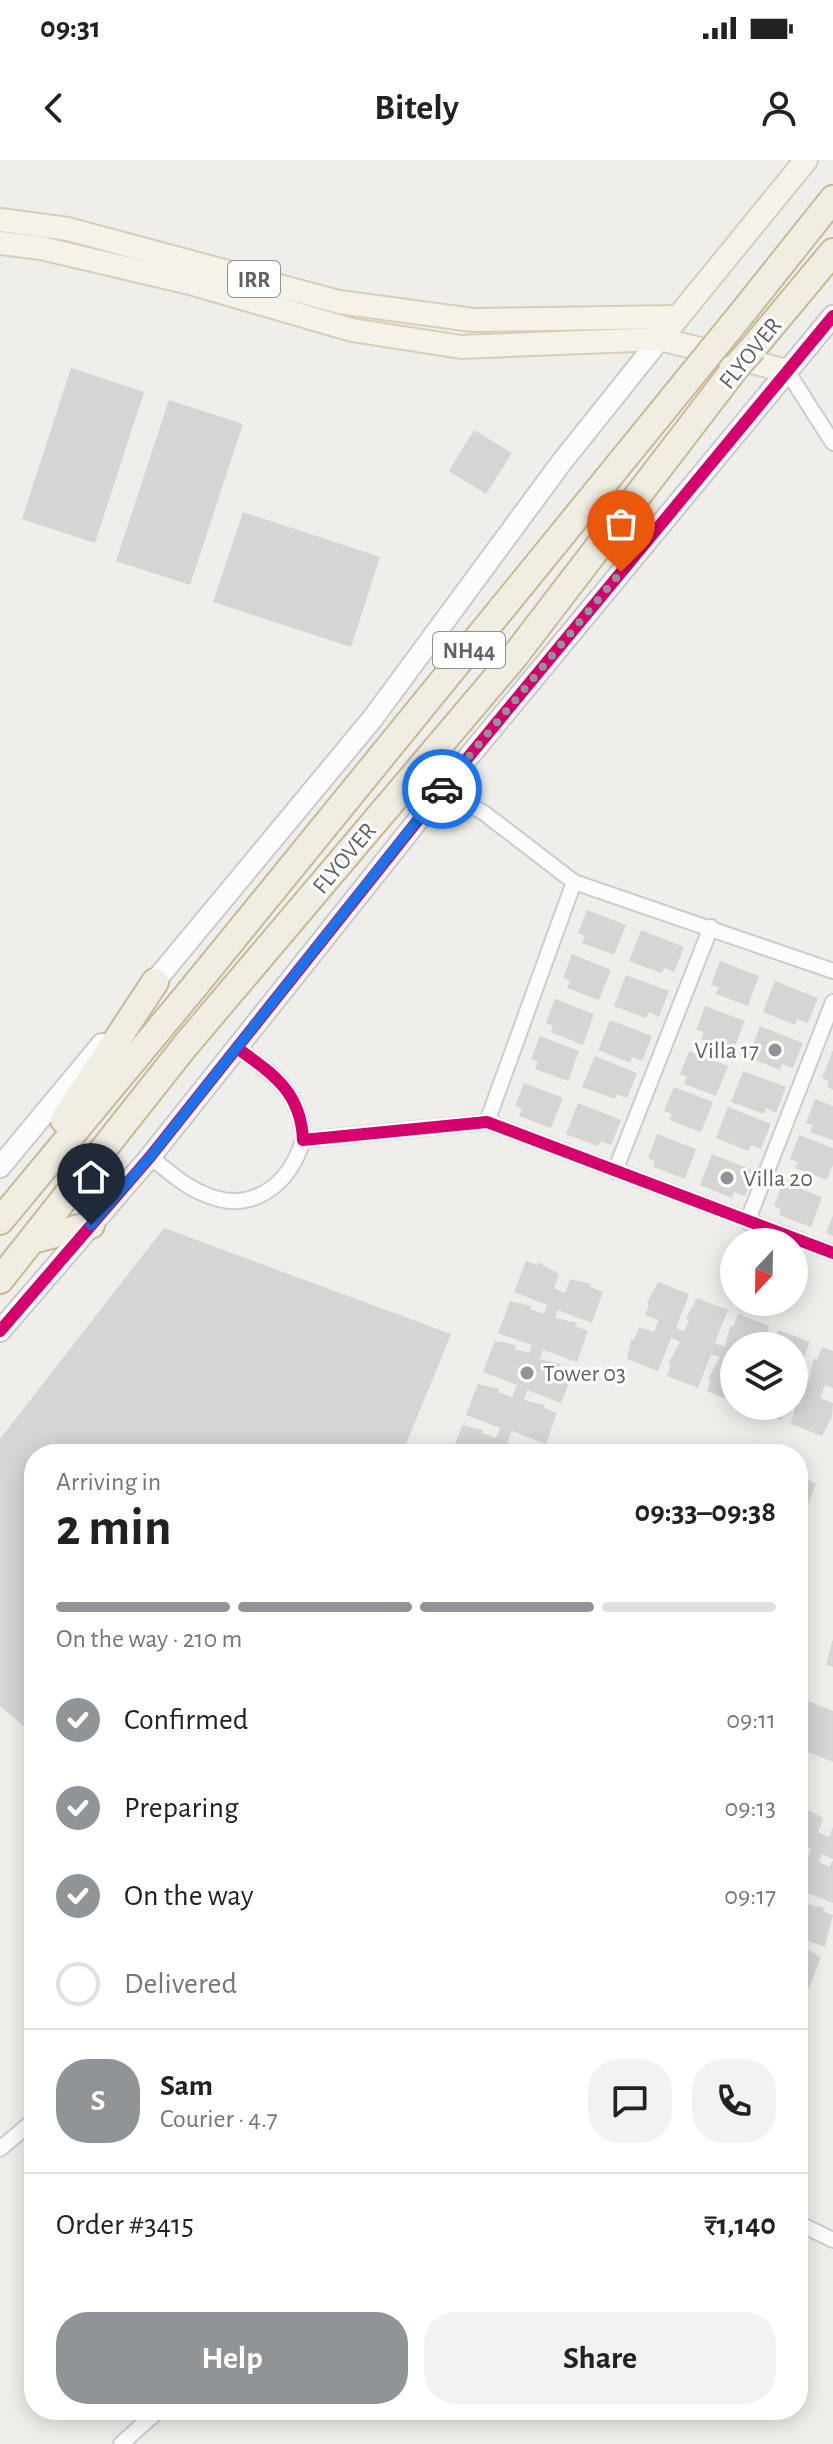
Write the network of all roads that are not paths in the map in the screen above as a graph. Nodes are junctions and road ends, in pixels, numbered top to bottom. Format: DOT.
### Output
graph roads {
  1 [pos="806,160"];
  2 [pos="833,199"];
  3 [pos="0,220"];
  4 [pos="0,243"];
  5 [pos="833,252"];
  6 [pos="833,316"];
  7 [pos="678,317"];
  8 [pos="660,339"];
  9 [pos="787,371"];
  10 [pos="833,443"];
  11 [pos="442,789"];
  12 [pos="574,882"];
  13 [pos="711,927"];
  14 [pos="833,971"];
  15 [pos="155,982"];
  16 [pos="833,1002"];
  17 [pos="237,1048"];
  18 [pos="487,1122"];
  19 [pos="303,1140"];
  20 [pos="150,1157"];
  21 [pos="0,1167"];
  22 [pos="43,1167"];
  23 [pos="615,1171"];
  24 [pos="0,1221"];
  25 [pos="747,1222"];
  26 [pos="91,1225"];
  27 [pos="36,1239"];
  28 [pos="833,1253"];
  29 [pos="0,1280"];
  30 [pos="0,1331"];
  31 [pos="24,2129"];
  32 [pos="0,2149"];
  33 [pos="808,2228"];
  34 [pos="833,2240"];
  35 [pos="148,2420"];
  36 [pos="121,2444"];
  1 -- 7 [label="main road"];
  2 -- 22 [label="highway, FLYOVER / NH44, bridge"];
  3 -- 7 [label="main road, IRR"];
  4 -- 8 [label="main road, IRR"];
  5 -- 27 [label="highway, FLYOVER / NH44, bridge"];
  6 -- 9 [label="street"];
  7 -- 8 [label="main road"];
  8 -- 9 [label="main road"];
  8 -- 15 [label="street"];
  9 -- 10 [label="street"];
  9 -- 11 [label="street"];
  11 -- 12 [label="street"];
  11 -- 17 [label="street"];
  12 -- 13 [label="street"];
  12 -- 18 [label="street"];
  13 -- 14 [label="street"];
  13 -- 23 [label="street"];
  15 -- 21 [label="street"];
  15 -- 22 [label="highway"];
  16 -- 25 [label="street"];
  17 -- 19 [label="street"];
  17 -- 20 [label="street"];
  18 -- 19 [label="street"];
  18 -- 23 [label="street"];
  19 -- 20 [label="street"];
  20 -- 26 [label="street"];
  22 -- 24 [label="highway, NH44"];
  23 -- 25 [label="street"];
  25 -- 28 [label="street"];
  26 -- 27 [label="highway"];
  26 -- 30 [label="street"];
  27 -- 29 [label="highway, NH44"];
  31 -- 32 [label="street"];
  33 -- 34 [label="street"];
  35 -- 36 [label="street"];
}
